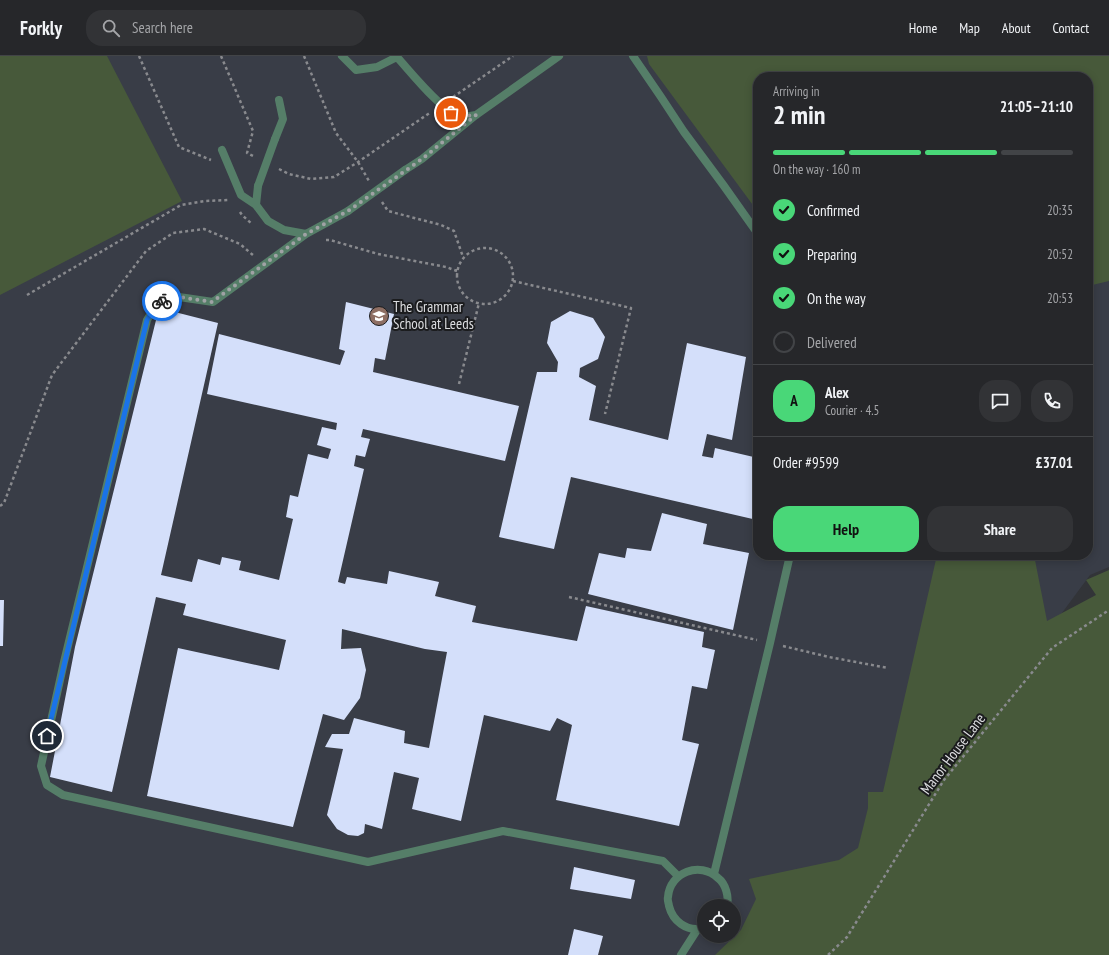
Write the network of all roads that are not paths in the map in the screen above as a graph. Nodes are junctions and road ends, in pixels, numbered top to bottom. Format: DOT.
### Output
graph roads {
  1 [pos="342,56"];
  2 [pos="396,56"];
  3 [pos="559,56"];
  4 [pos="633,56"];
  5 [pos="279,100"];
  6 [pos="476,115"];
  7 [pos="222,150"];
  8 [pos="256,205"];
  9 [pos="753,227"];
  10 [pos="306,234"];
  11 [pos="789,560"];
  12 [pos="714,874"];
  13 [pos="678,876"];
  14 [pos="727,899"];
  15 [pos="697,928"];
  16 [pos="697,934"];
  17 [pos="681,955"];
  1 -- 2 [label="lane"];
  2 -- 6 [label="lane"];
  3 -- 6 [label="lane"];
  4 -- 9 [label="lane"];
  5 -- 8 [label="lane, bridge"];
  6 -- 10 [label="lane, bridge"];
  7 -- 8 [label="lane"];
  8 -- 10 [label="lane"];
  10 -- 13 [label="lane"];
  11 -- 12 [label="lane"];
  12 -- 13 [label="lane"];
  12 -- 14 [label="lane"];
  13 -- 15 [label="lane"];
  16 -- 17 [label="lane"];
}
